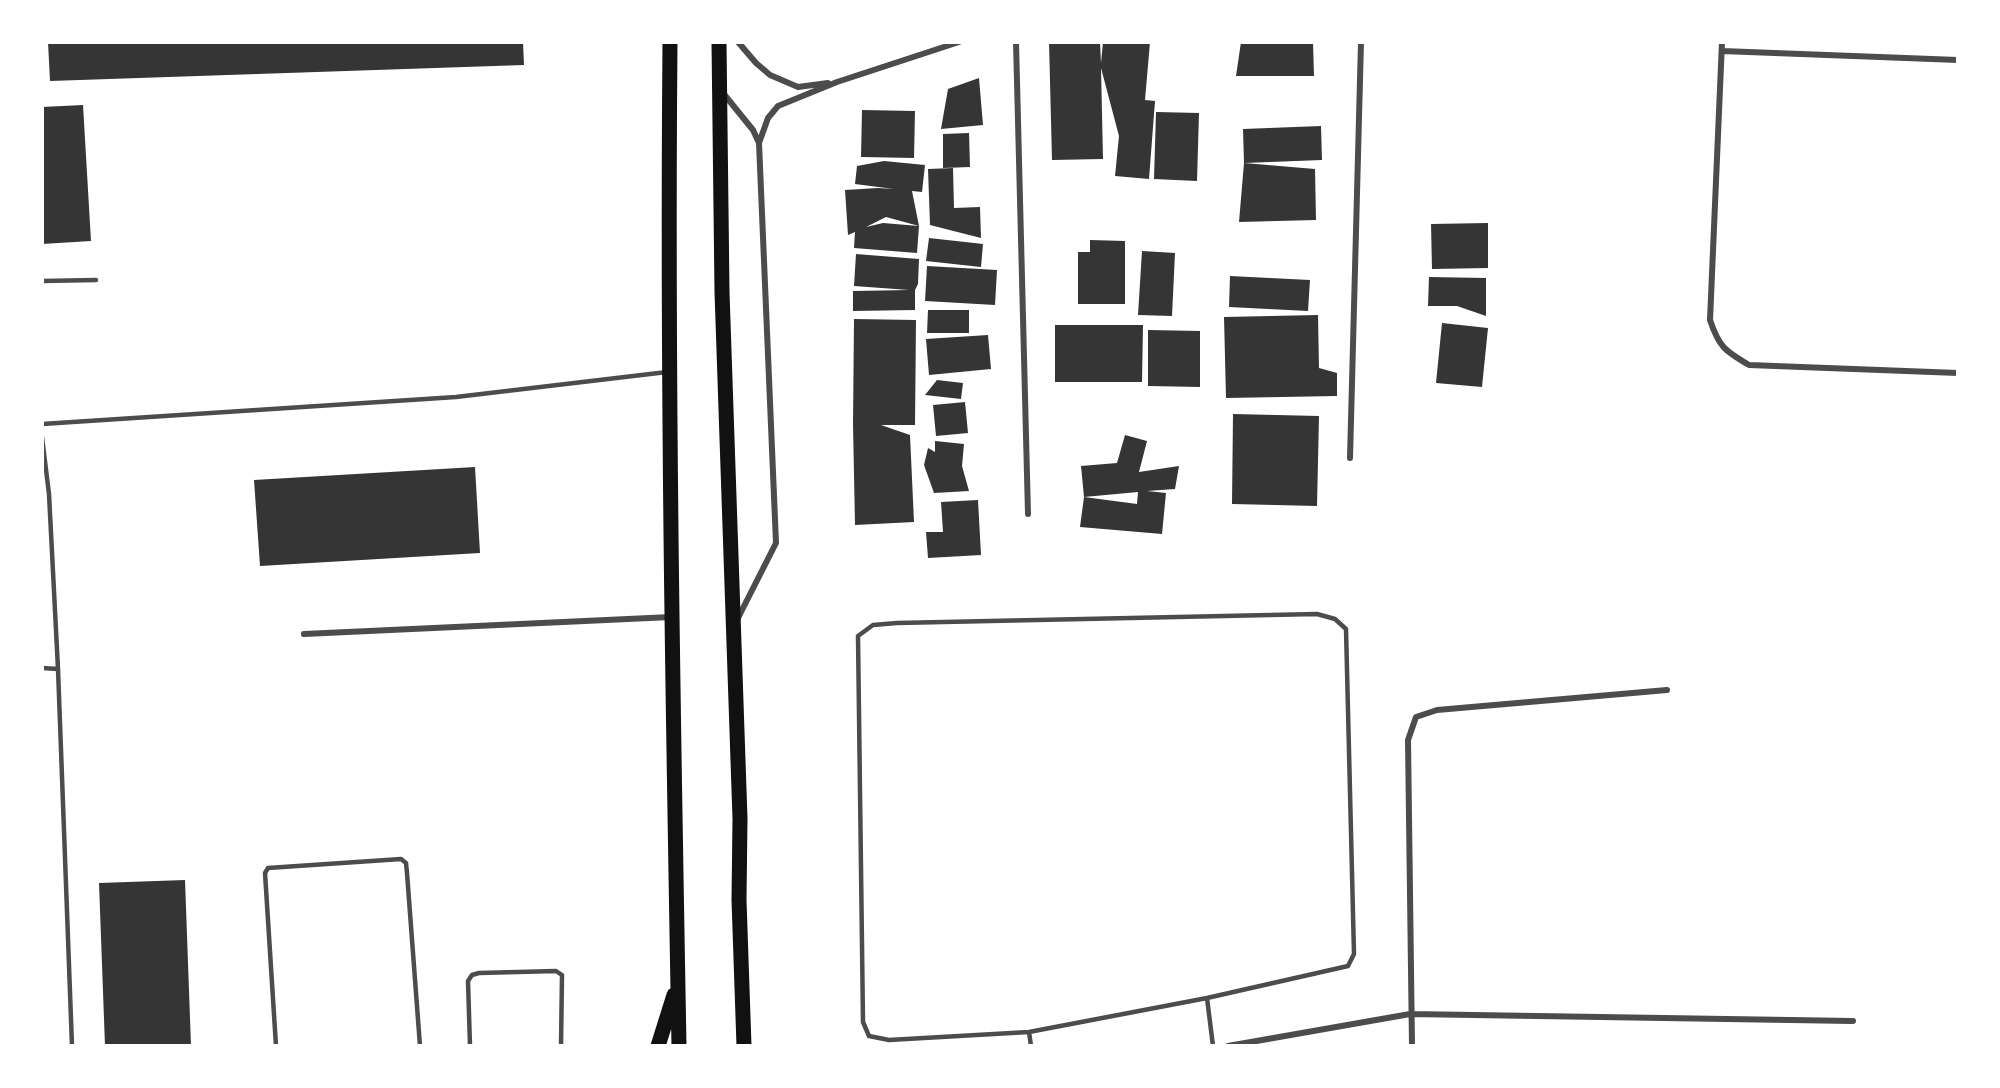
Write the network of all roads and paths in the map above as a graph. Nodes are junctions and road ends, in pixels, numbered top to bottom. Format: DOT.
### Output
graph roads {
  1 [pos="670,42"];
  2 [pos="719,42"];
  3 [pos="738,42"];
  4 [pos="959,42"];
  5 [pos="1016,42"];
  6 [pos="1361,42"];
  7 [pos="1722,42"];
  8 [pos="1722,51"];
  9 [pos="1958,60"];
  10 [pos="837,82"];
  11 [pos="721,91"];
  12 [pos="759,143"];
  13 [pos="96,280"];
  14 [pos="42,281"];
  15 [pos="670,372"];
  16 [pos="1958,373"];
  17 [pos="42,424"];
  18 [pos="42,438"];
  19 [pos="1350,458"];
  20 [pos="49,494"];
  21 [pos="42,495"];
  22 [pos="1028,514"];
  23 [pos="672,617"];
  24 [pos="735,624"];
  25 [pos="304,634"];
  26 [pos="42,668"];
  27 [pos="58,669"];
  28 [pos="1667,690"];
  29 [pos="678,983"];
  30 [pos="742,984"];
  31 [pos="1207,998"];
  32 [pos="1410,1014"];
  33 [pos="1853,1021"];
  34 [pos="1029,1032"];
  35 [pos="72,1046"];
  36 [pos="276,1046"];
  37 [pos="420,1046"];
  38 [pos="470,1046"];
  39 [pos="561,1046"];
  40 [pos="658,1046"];
  41 [pos="679,1046"];
  42 [pos="737,1046"];
  43 [pos="744,1046"];
  44 [pos="1031,1046"];
  45 [pos="1213,1046"];
  46 [pos="1228,1046"];
  47 [pos="1412,1046"];
  1 -- 15 [label="main road"];
  2 -- 11 [label="main road"];
  3 -- 10 [label="street"];
  4 -- 10 [label="street"];
  5 -- 22 [label="street"];
  6 -- 19 [label="street"];
  7 -- 8 [label="street"];
  8 -- 9 [label="street"];
  8 -- 16 [label="street"];
  10 -- 12 [label="street"];
  11 -- 12 [label="street"];
  11 -- 24 [label="main road"];
  12 -- 24 [label="street"];
  13 -- 14 [label="lane"];
  15 -- 17 [label="lane"];
  15 -- 23 [label="main road"];
  18 -- 20 [label="lane"];
  20 -- 21 [label="lane"];
  20 -- 27 [label="lane"];
  23 -- 25 [label="street"];
  23 -- 29 [label="main road"];
  24 -- 30 [label="main road"];
  26 -- 27 [label="lane"];
  27 -- 35 [label="lane"];
  28 -- 32 [label="street"];
  29 -- 40 [label="main road"];
  29 -- 41 [label="main road"];
  30 -- 42 [label="main road"];
  30 -- 43 [label="main road"];
  31 -- 34 [label="lane"];
  31 -- 34 [label="lane"];
  31 -- 45 [label="lane"];
  32 -- 33 [label="street"];
  32 -- 46 [label="street"];
  32 -- 47 [label="street"];
  34 -- 44 [label="lane"];
  36 -- 37 [label="lane"];
  38 -- 39 [label="lane"];
}
